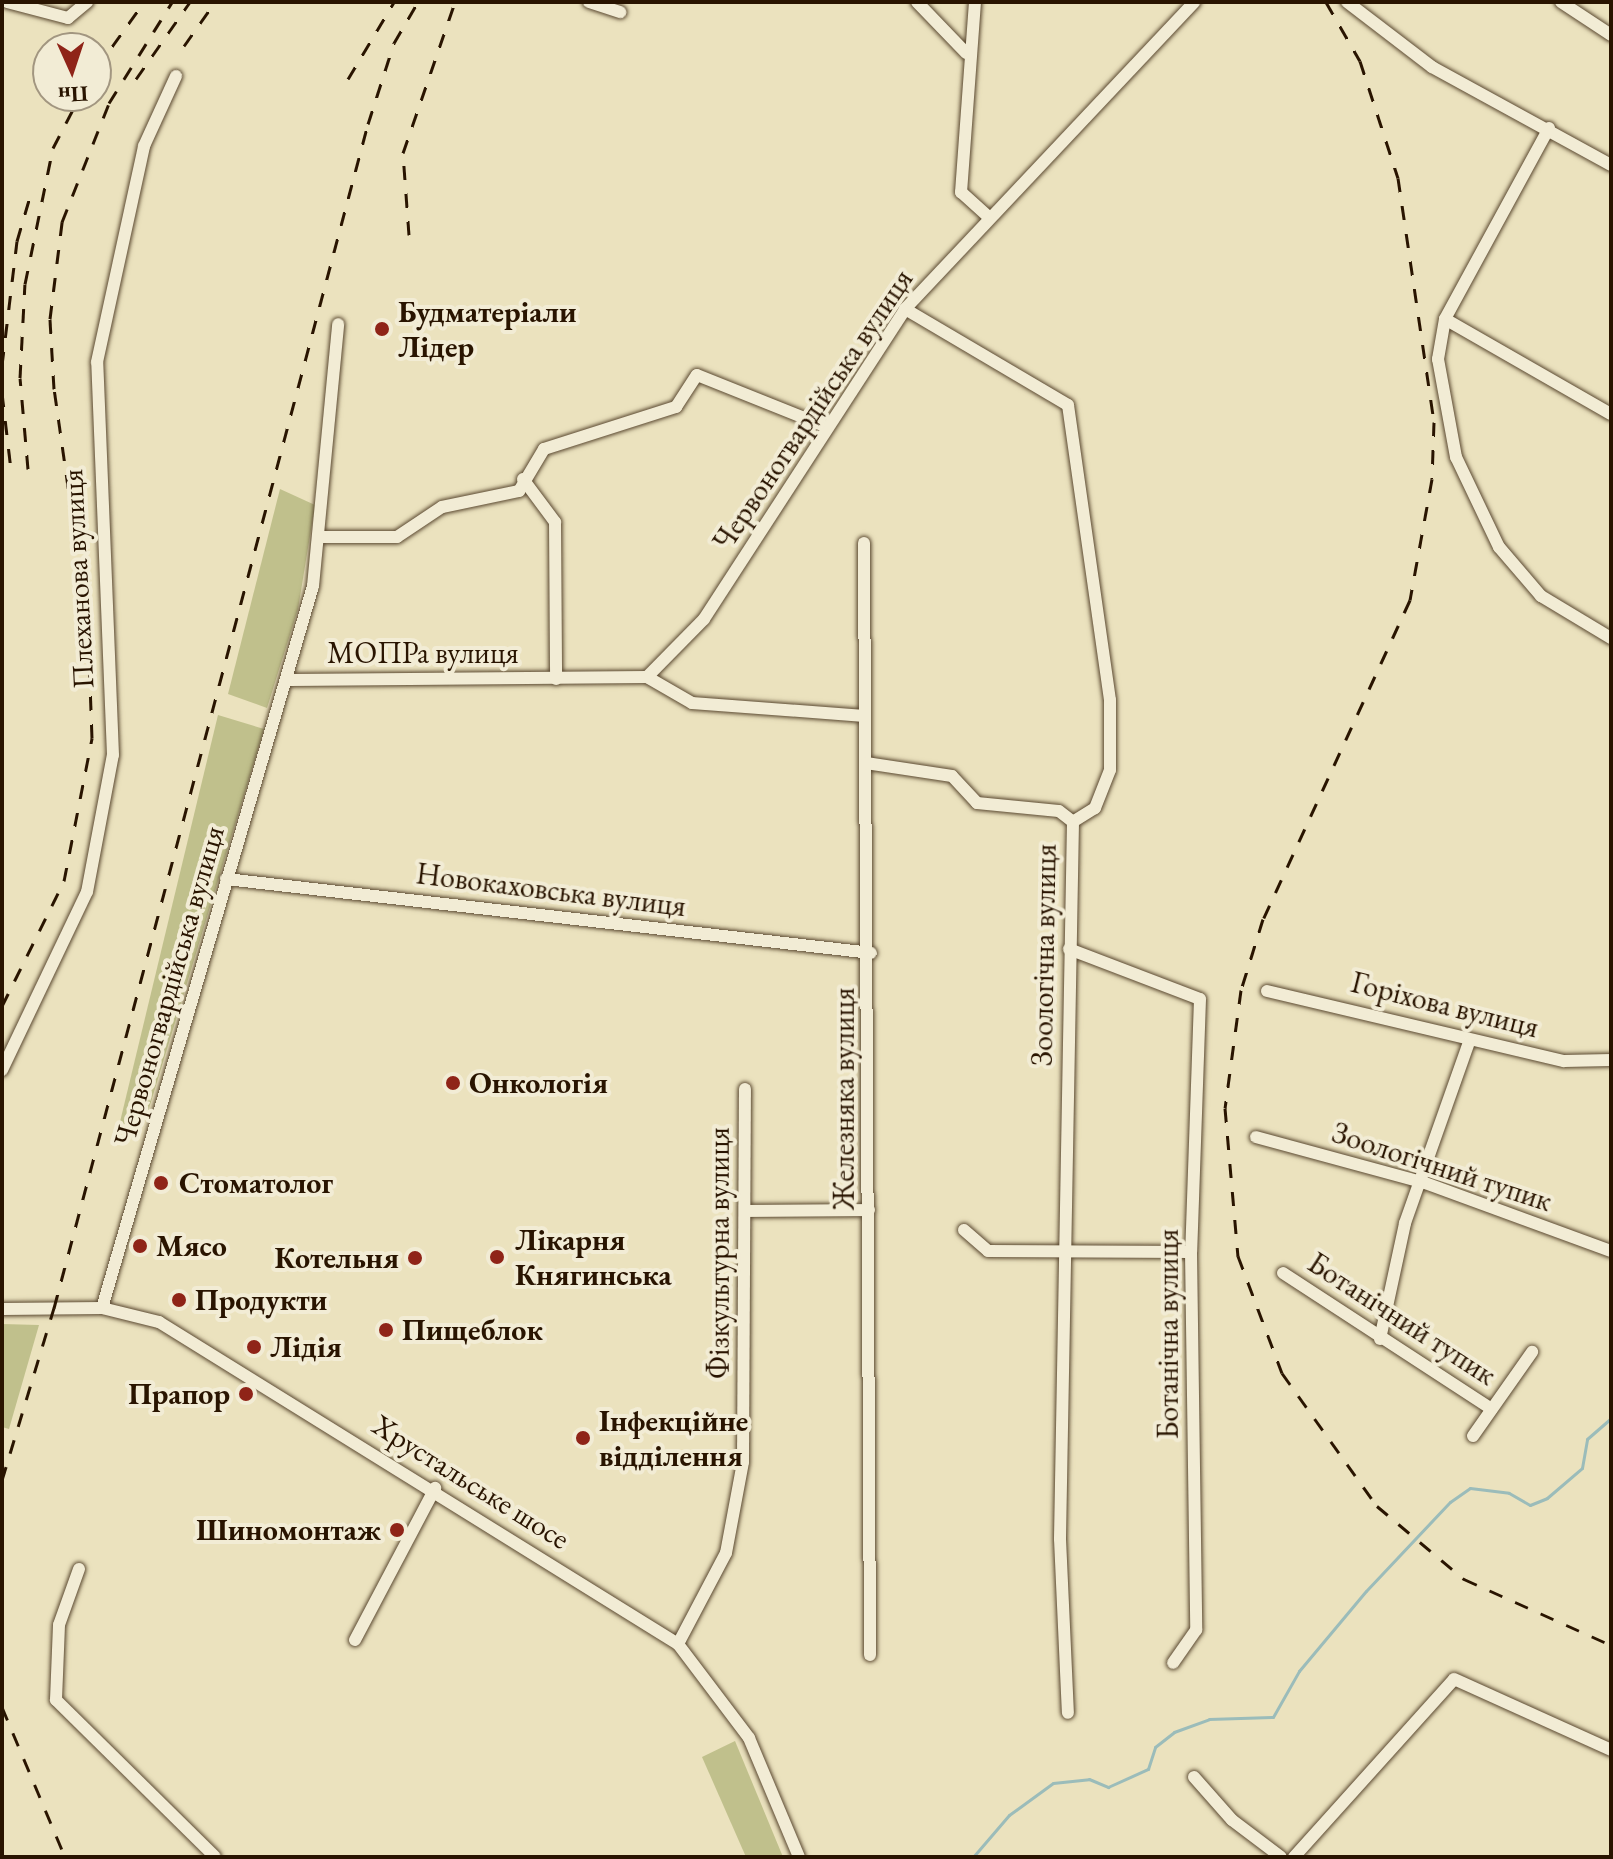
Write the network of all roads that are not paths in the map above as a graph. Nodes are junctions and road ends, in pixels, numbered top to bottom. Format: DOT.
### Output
graph roads {
  1 [pos="7,2"];
  2 [pos="87,2"];
  3 [pos="589,2"];
  4 [pos="917,2"];
  5 [pos="975,2"];
  6 [pos="1194,2"];
  7 [pos="1347,2"];
  8 [pos="1561,2"];
  9 [pos="620,12"];
  10 [pos="1611,35"];
  11 [pos="966,53"];
  12 [pos="176,76"];
  13 [pos="1549,128"];
  14 [pos="1611,165"];
  15 [pos="989,217"];
  16 [pos="905,309"];
  17 [pos="1445,319"];
  18 [pos="338,324"];
  19 [pos="1611,414"];
  20 [pos="827,427"];
  21 [pos="523,479"];
  22 [pos="322,537"];
  23 [pos="864,543"];
  24 [pos="1611,638"];
  25 [pos="647,677"];
  26 [pos="556,679"];
  27 [pos="290,680"];
  28 [pos="865,716"];
  29 [pos="866,763"];
  30 [pos="1073,822"];
  31 [pos="226,879"];
  32 [pos="1069,949"];
  33 [pos="871,953"];
  34 [pos="1267,991"];
  35 [pos="1469,1042"];
  36 [pos="1611,1060"];
  37 [pos="2,1070"];
  38 [pos="745,1089"];
  39 [pos="1256,1137"];
  40 [pos="1425,1183"];
  41 [pos="869,1210"];
  42 [pos="748,1211"];
  43 [pos="964,1230"];
  44 [pos="1611,1251"];
  45 [pos="1066,1252"];
  46 [pos="1191,1252"];
  47 [pos="1283,1273"];
  48 [pos="102,1308"];
  49 [pos="2,1309"];
  50 [pos="1380,1339"];
  51 [pos="1532,1352"];
  52 [pos="1492,1409"];
  53 [pos="1473,1436"];
  54 [pos="435,1488"];
  55 [pos="79,1569"];
  56 [pos="355,1640"];
  57 [pos="678,1644"];
  58 [pos="870,1655"];
  59 [pos="1173,1663"];
  60 [pos="1068,1713"];
  61 [pos="1611,1750"];
  62 [pos="1194,1777"];
  63 [pos="215,1857"];
  64 [pos="799,1857"];
  65 [pos="1281,1857"];
  66 [pos="1294,1857"];
  1 -- 2 [label="street"];
  3 -- 9 [label="street"];
  4 -- 11 [label="street"];
  5 -- 11 [label="street"];
  6 -- 15 [label="street, Червоногвардійська вулиця"];
  7 -- 13 [label="street"];
  8 -- 10 [label="street"];
  11 -- 15 [label="street"];
  12 -- 37 [label="street, Плеханова вулиця"];
  13 -- 14 [label="street"];
  13 -- 17 [label="street"];
  15 -- 16 [label="street, Червоногвардійська вулиця"];
  16 -- 20 [label="street, Червоногвардійська вулиця"];
  16 -- 30 [label="street, Зоологічна вулиця"];
  17 -- 19 [label="street"];
  17 -- 24 [label="street"];
  18 -- 22 [label="street, Червоногвардійська вулиця"];
  20 -- 21 [label="street"];
  20 -- 25 [label="street, Червоногвардійська вулиця"];
  21 -- 22 [label="street"];
  21 -- 26 [label="street, МОПРа вулиця"];
  22 -- 27 [label="street, Червоногвардійська вулиця"];
  23 -- 28 [label="street, Железняка вулиця"];
  25 -- 26 [label="street, МОПРа вулиця"];
  25 -- 28 [label="street"];
  26 -- 27 [label="street, МОПРа вулиця"];
  27 -- 31 [label="street, Червоногвардійська вулиця"];
  28 -- 29 [label="street, Железняка вулиця"];
  29 -- 30 [label="street"];
  29 -- 33 [label="street, Железняка вулиця"];
  30 -- 32 [label="street, Зоологічна вулиця"];
  31 -- 33 [label="street, Новокаховська вулиця"];
  31 -- 48 [label="street, Червоногвардійська вулиця"];
  32 -- 45 [label="street, Зоологічна вулиця"];
  32 -- 46 [label="street, Ботанічна вулиця"];
  33 -- 41 [label="street, Железняка вулиця"];
  34 -- 35 [label="street, Горіхова вулиця"];
  35 -- 36 [label="street, Горіхова вулиця"];
  35 -- 40 [label="street"];
  38 -- 42 [label="street, Фізкультурна вулиця"];
  39 -- 40 [label="street, Зоологічний тупик"];
  40 -- 44 [label="street, Зоологічний тупик"];
  40 -- 50 [label="street"];
  41 -- 42 [label="street"];
  41 -- 58 [label="street, Железняка вулиця"];
  42 -- 57 [label="street, Фізкультурна вулиця"];
  43 -- 45 [label="street"];
  45 -- 46 [label="street"];
  45 -- 60 [label="street, Зоологічна вулиця"];
  46 -- 59 [label="street, Ботанічна вулиця"];
  47 -- 50 [label="street, Ботанічний тупик"];
  48 -- 49 [label="street, Хрустальське шосе"];
  48 -- 54 [label="street, Хрустальське шосе"];
  50 -- 52 [label="street, Ботанічний тупик"];
  51 -- 52 [label="street"];
  52 -- 53 [label="street"];
  54 -- 56 [label="street"];
  54 -- 57 [label="street, Хрустальське шосе"];
  55 -- 63 [label="street"];
  57 -- 64 [label="street, Хрустальське шосе"];
  61 -- 66 [label="street"];
  62 -- 65 [label="street"];
}
